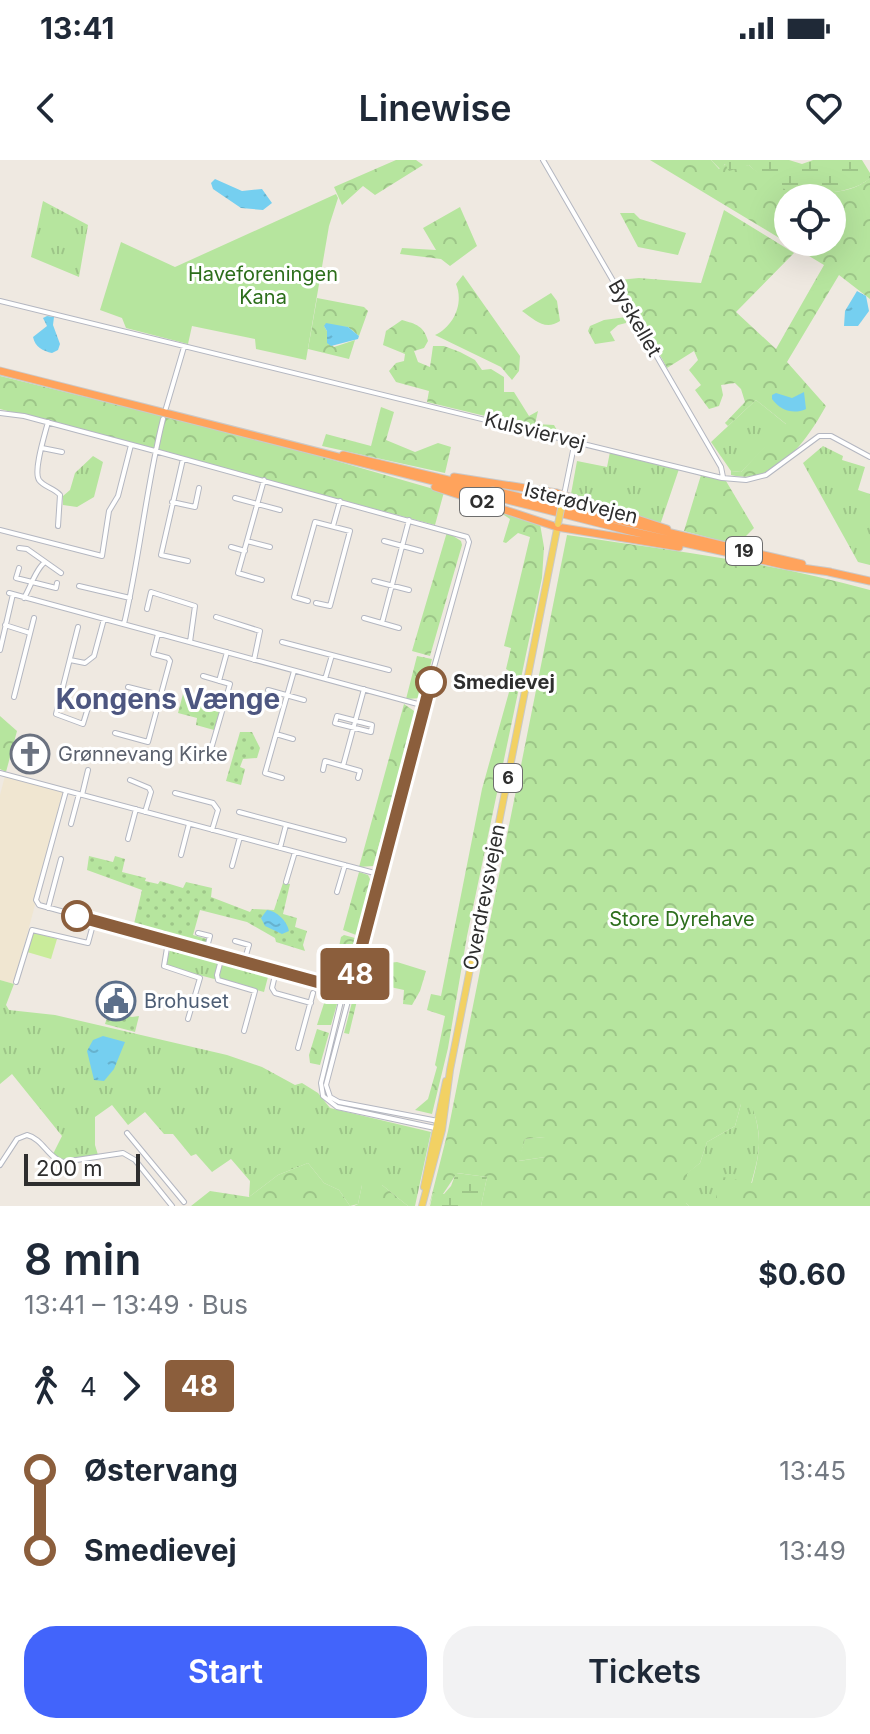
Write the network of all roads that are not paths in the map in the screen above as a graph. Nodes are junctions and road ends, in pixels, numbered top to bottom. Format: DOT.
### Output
graph roads {
  1 [pos="543,160"];
  2 [pos="0,301"];
  3 [pos="184,347"];
  4 [pos="0,371"];
  5 [pos="166,408"];
  6 [pos="0,413"];
  7 [pos="163,419"];
  8 [pos="48,422"];
  9 [pos="575,441"];
  10 [pos="131,445"];
  11 [pos="42,448"];
  12 [pos="155,451"];
  13 [pos="62,452"];
  14 [pos="870,457"];
  15 [pos="183,459"];
  16 [pos="410,474"];
  17 [pos="722,478"];
  18 [pos="264,480"];
  19 [pos="199,488"];
  20 [pos="563,497"];
  21 [pos="235,498"];
  22 [pos="340,501"];
  23 [pos="172,502"];
  24 [pos="258,504"];
  25 [pos="280,510"];
  26 [pos="409,520"];
  27 [pos="58,526"];
  28 [pos="558,526"];
  29 [pos="333,527"];
  30 [pos="0,530"];
  31 [pos="684,538"];
  32 [pos="247,541"];
  33 [pos="384,541"];
  34 [pos="402,546"];
  35 [pos="231,547"];
  36 [pos="270,547"];
  37 [pos="19,548"];
  38 [pos="705,548"];
  39 [pos="245,551"];
  40 [pos="421,551"];
  41 [pos="188,561"];
  42 [pos="44,563"];
  43 [pos="19,568"];
  44 [pos="830,572"];
  45 [pos="61,573"];
  46 [pos="262,580"];
  47 [pos="374,581"];
  48 [pos="870,581"];
  49 [pos="34,582"];
  50 [pos="57,583"];
  51 [pos="392,585"];
  52 [pos="79,586"];
  53 [pos="409,590"];
  54 [pos="24,598"];
  55 [pos="130,598"];
  56 [pos="308,601"];
  57 [pos="316,603"];
  58 [pos="147,609"];
  59 [pos="216,617"];
  60 [pos="34,618"];
  61 [pos="364,618"];
  62 [pos="104,619"];
  63 [pos="382,623"];
  64 [pos="124,624"];
  65 [pos="5,625"];
  66 [pos="78,627"];
  67 [pos="399,628"];
  68 [pos="30,633"];
  69 [pos="158,634"];
  70 [pos="190,642"];
  71 [pos="282,642"];
  72 [pos="0,650"];
  73 [pos="227,652"];
  74 [pos="332,655"];
  75 [pos="69,659"];
  76 [pos="254,660"];
  77 [pos="389,670"];
  78 [pos="294,671"];
  79 [pos="203,676"];
  80 [pos="325,679"];
  81 [pos="219,681"];
  82 [pos="128,687"];
  83 [pos="364,689"];
  84 [pos="268,690"];
  85 [pos="160,695"];
  86 [pos="287,695"];
  87 [pos="14,697"];
  88 [pos="91,698"];
  89 [pos="304,700"];
  90 [pos="424,709"];
  91 [pos="355,721"];
  92 [pos="353,728"];
  93 [pos="115,733"];
  94 [pos="276,734"];
  95 [pos="293,739"];
  96 [pos="186,750"];
  97 [pos="343,766"];
  98 [pos="88,770"];
  99 [pos="323,770"];
  100 [pos="0,773"];
  101 [pos="282,778"];
  102 [pos="358,778"];
  103 [pos="130,780"];
  104 [pos="66,791"];
  105 [pos="175,793"];
  106 [pos="81,794"];
  107 [pos="136,809"];
  108 [pos="145,812"];
  109 [pos="239,812"];
  110 [pos="71,824"];
  111 [pos="189,824"];
  112 [pos="286,825"];
  113 [pos="212,830"];
  114 [pos="240,837"];
  115 [pos="128,839"];
  116 [pos="344,840"];
  117 [pos="280,848"];
  118 [pos="295,852"];
  119 [pos="181,855"];
  120 [pos="61,859"];
  121 [pos="345,865"];
  122 [pos="232,866"];
  123 [pos="379,874"];
  124 [pos="286,882"];
  125 [pos="337,892"];
  126 [pos="48,908"];
  127 [pos="94,921"];
  128 [pos="198,933"];
  129 [pos="235,941"];
  130 [pos="168,942"];
  131 [pos="206,951"];
  132 [pos="222,956"];
  133 [pos="244,962"];
  134 [pos="276,971"];
  135 [pos="16,982"];
  136 [pos="347,990"];
  137 [pos="313,993"];
  138 [pos="311,1003"];
  139 [pos="188,1019"];
  140 [pos="244,1031"];
  141 [pos="298,1048"];
  142 [pos="439,1125"];
  143 [pos="127,1133"];
  144 [pos="0,1165"];
  145 [pos="169,1184"];
  146 [pos="161,1190"];
  147 [pos="184,1202"];
  148 [pos="172,1206"];
  149 [pos="422,1206"];
  1 -- 17 [label="street, Byskellet"];
  2 -- 3 [label="street, Kulsviervej"];
  3 -- 5 [label="street"];
  3 -- 9 [label="street, Kulsviervej"];
  4 -- 16 [label="highway, Isterødvejen"];
  6 -- 8 [label="street"];
  7 -- 12 [label="street"];
  8 -- 10 [label="street"];
  8 -- 11 [label="street"];
  9 -- 17 [label="street, Kulsviervej"];
  9 -- 20 [label="street, Overdrevsvejen"];
  10 -- 12 [label="street"];
  10 -- 30 [label="street"];
  11 -- 13 [label="street"];
  11 -- 27 [label="street"];
  12 -- 15 [label="street"];
  12 -- 55 [label="street"];
  14 -- 17 [label="street, Kulsviervej"];
  15 -- 18 [label="street"];
  15 -- 23 [label="street"];
  16 -- 20 [label="highway"];
  16 -- 28 [label="highway, O2"];
  16 -- 31 [label="highway, Isterødvejen / 19"];
  16 -- 38 [label="highway, Isterødvejen / 19"];
  18 -- 22 [label="street"];
  18 -- 24 [label="street"];
  19 -- 23 [label="street"];
  20 -- 28 [label="main road, Overdrevsvejen / 6, bridge"];
  20 -- 31 [label="highway"];
  21 -- 24 [label="street"];
  22 -- 26 [label="street"];
  22 -- 29 [label="street"];
  23 -- 41 [label="street"];
  24 -- 25 [label="street"];
  24 -- 32 [label="street"];
  26 -- 34 [label="street"];
  26 -- 90 [label="street"];
  28 -- 38 [label="highway"];
  28 -- 142 [label="main road, Overdrevsvejen / 6"];
  29 -- 56 [label="street"];
  29 -- 57 [label="street"];
  31 -- 44 [label="highway, Isterødvejen / 19"];
  32 -- 36 [label="street"];
  32 -- 39 [label="street"];
  33 -- 34 [label="street"];
  34 -- 40 [label="street"];
  34 -- 51 [label="street"];
  35 -- 39 [label="street"];
  37 -- 42 [label="street"];
  38 -- 44 [label="highway, Isterødvejen / 19"];
  39 -- 46 [label="street"];
  42 -- 45 [label="street"];
  42 -- 49 [label="street"];
  43 -- 49 [label="street"];
  44 -- 48 [label="highway, Isterødvejen / 19"];
  47 -- 51 [label="street"];
  49 -- 50 [label="street"];
  49 -- 54 [label="street"];
  51 -- 53 [label="street"];
  51 -- 63 [label="street"];
  52 -- 55 [label="street"];
  54 -- 62 [label="street"];
  54 -- 65 [label="street"];
  55 -- 64 [label="street"];
  58 -- 70 [label="street"];
  59 -- 76 [label="street"];
  60 -- 68 [label="street"];
  61 -- 63 [label="street"];
  62 -- 64 [label="street"];
  62 -- 75 [label="street"];
  63 -- 67 [label="street"];
  64 -- 69 [label="street"];
  65 -- 68 [label="street"];
  65 -- 72 [label="street"];
  66 -- 75 [label="street"];
  68 -- 87 [label="street"];
  69 -- 70 [label="street"];
  69 -- 85 [label="street"];
  70 -- 73 [label="street"];
  71 -- 74 [label="street"];
  73 -- 76 [label="street"];
  73 -- 81 [label="street"];
  74 -- 77 [label="street"];
  74 -- 80 [label="street"];
  75 -- 88 [label="street"];
  76 -- 78 [label="street"];
  78 -- 80 [label="street"];
  78 -- 86 [label="street"];
  79 -- 81 [label="street"];
  80 -- 83 [label="street"];
  81 -- 96 [label="street"];
  82 -- 85 [label="street"];
  83 -- 90 [label="street"];
  83 -- 91 [label="street"];
  84 -- 86 [label="street"];
  85 -- 93 [label="street"];
  86 -- 89 [label="street"];
  86 -- 94 [label="street"];
  90 -- 123 [label="street"];
  91 -- 92 [label="street"];
  91 -- 92 [label="street"];
  91 -- 92 [label="street"];
  92 -- 97 [label="street"];
  94 -- 95 [label="street"];
  94 -- 101 [label="street"];
  97 -- 99 [label="street"];
  97 -- 102 [label="street"];
  98 -- 106 [label="street"];
  100 -- 104 [label="street"];
  103 -- 108 [label="street"];
  104 -- 106 [label="street"];
  104 -- 126 [label="street"];
  105 -- 113 [label="street"];
  106 -- 107 [label="street"];
  106 -- 110 [label="street"];
  107 -- 108 [label="street"];
  107 -- 115 [label="street"];
  108 -- 111 [label="street"];
  109 -- 112 [label="street"];
  111 -- 113 [label="street"];
  111 -- 119 [label="street"];
  112 -- 116 [label="street"];
  112 -- 117 [label="street"];
  113 -- 114 [label="street"];
  114 -- 117 [label="street"];
  114 -- 122 [label="street"];
  117 -- 118 [label="street"];
  118 -- 121 [label="street"];
  118 -- 124 [label="street"];
  120 -- 126 [label="street"];
  121 -- 123 [label="street"];
  121 -- 125 [label="street"];
  123 -- 136 [label="street"];
  126 -- 127 [label="street"];
  127 -- 130 [label="street"];
  127 -- 135 [label="street"];
  128 -- 131 [label="street"];
  129 -- 133 [label="street"];
  130 -- 131 [label="street"];
  130 -- 139 [label="street"];
  131 -- 132 [label="street"];
  132 -- 133 [label="street"];
  132 -- 140 [label="street"];
  133 -- 134 [label="street"];
  134 -- 136 [label="street"];
  134 -- 138 [label="street"];
  136 -- 142 [label="street"];
  137 -- 138 [label="street"];
  138 -- 141 [label="street"];
  142 -- 149 [label="main road, Overdrevsvejen"];
  143 -- 145 [label="street"];
  144 -- 146 [label="street"];
  145 -- 146 [label="street"];
  145 -- 147 [label="street"];
  146 -- 148 [label="street"];
}
